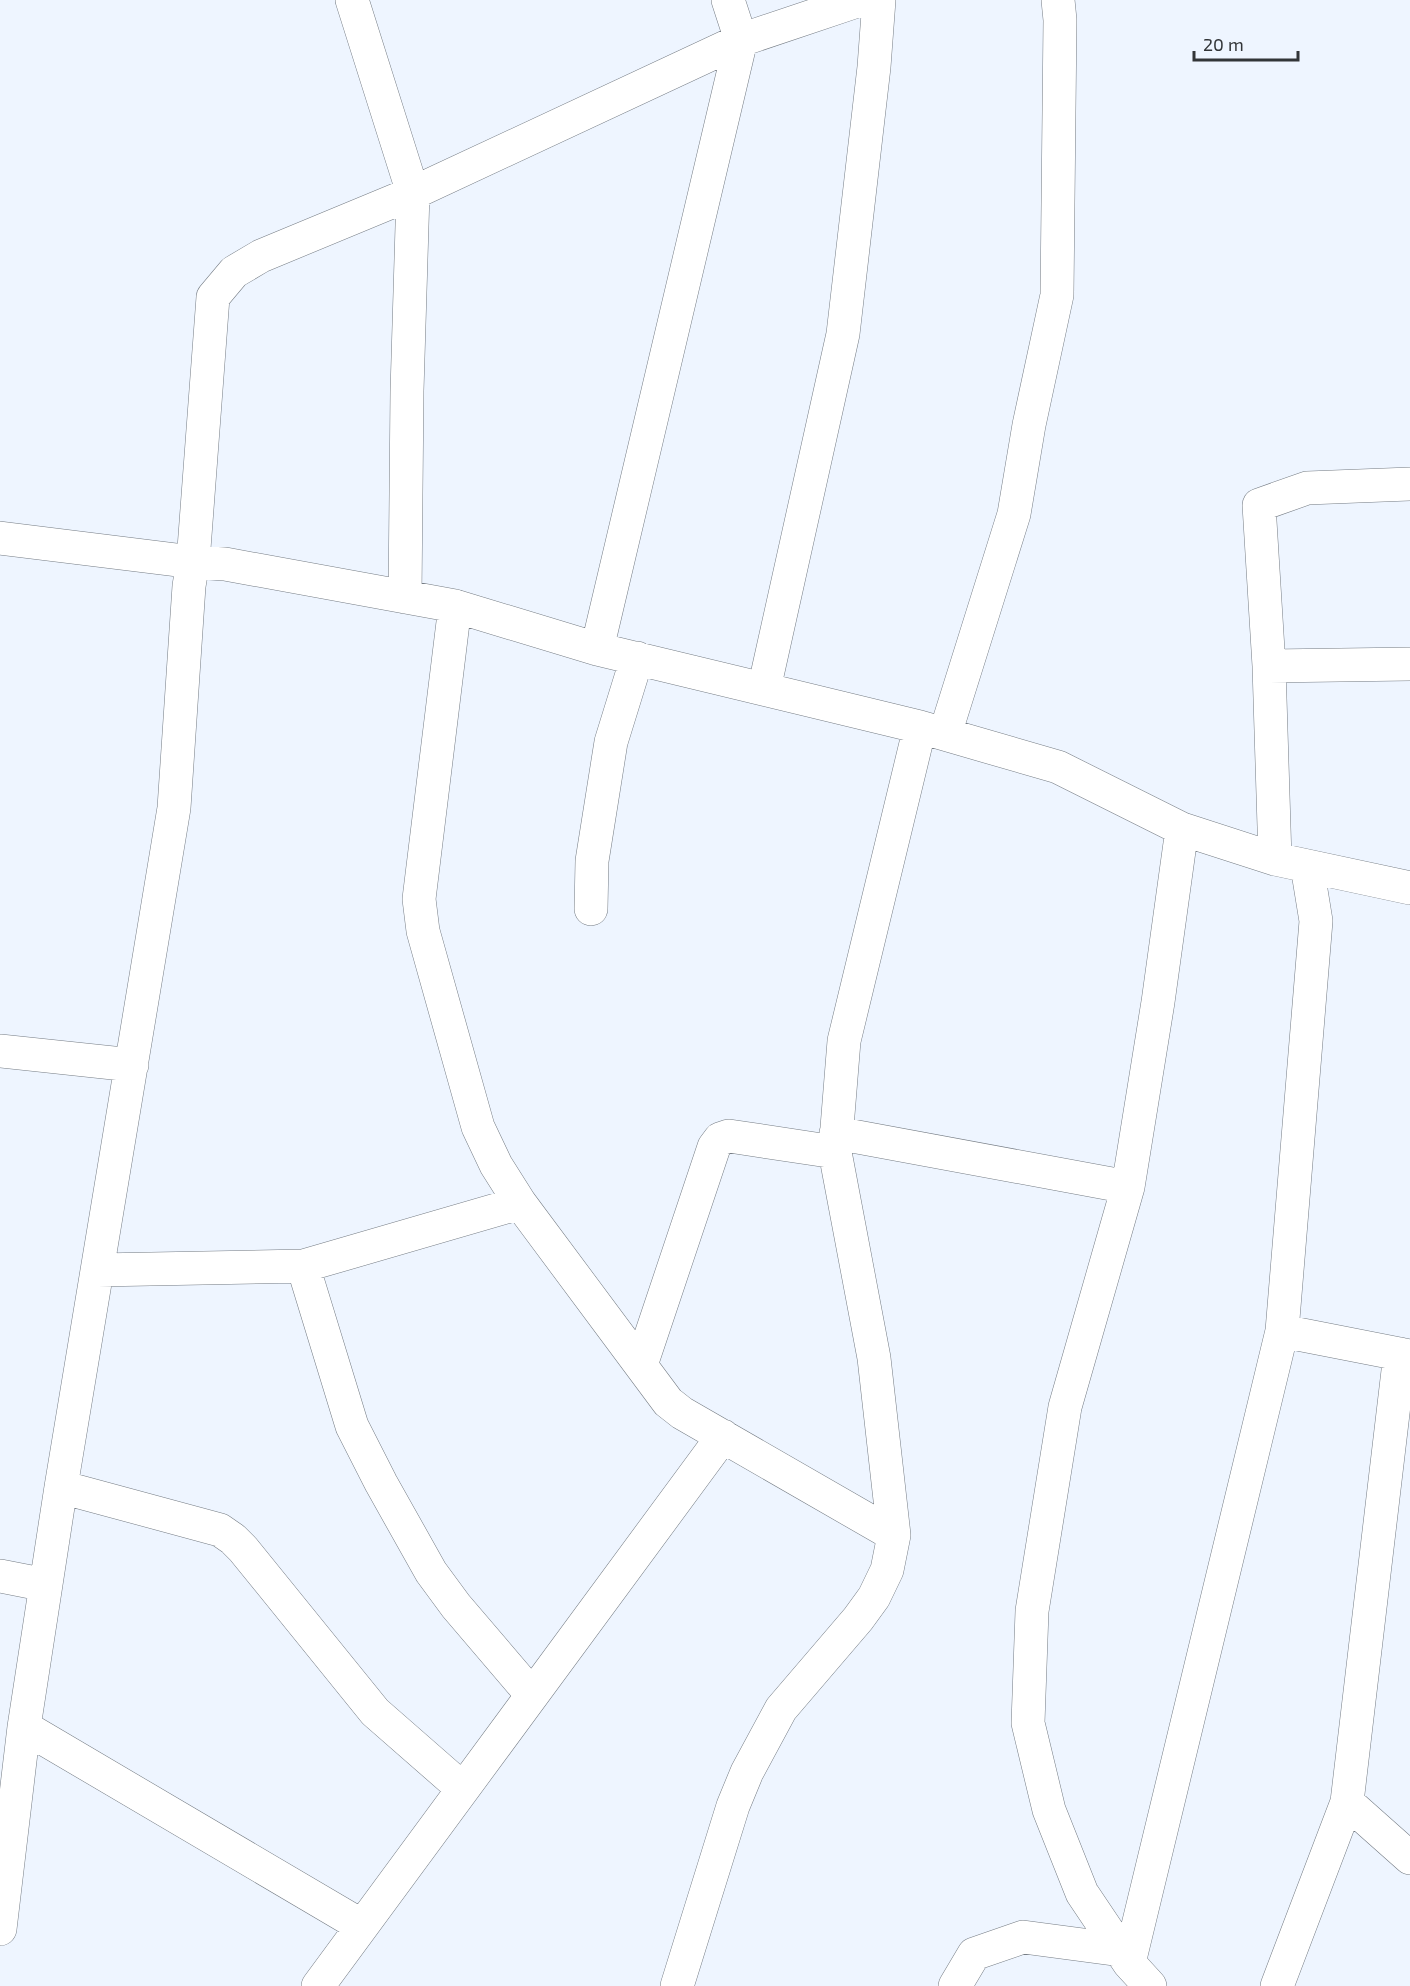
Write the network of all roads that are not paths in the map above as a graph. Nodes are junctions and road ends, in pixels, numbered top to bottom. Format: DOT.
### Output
graph roads {
  1 [pos="352,0"];
  2 [pos="728,0"];
  3 [pos="860,0"];
  4 [pos="879,0"];
  5 [pos="1058,0"];
  6 [pos="741,40"];
  7 [pos="413,193"];
  8 [pos="1410,484"];
  9 [pos="0,538"];
  10 [pos="194,562"];
  11 [pos="405,597"];
  12 [pos="454,606"];
  13 [pos="597,649"];
  14 [pos="637,658"];
  15 [pos="1410,663"];
  16 [pos="1269,666"];
  17 [pos="764,689"];
  18 [pos="932,730"];
  19 [pos="1182,829"];
  20 [pos="1275,859"];
  21 [pos="1307,867"];
  22 [pos="1410,888"];
  23 [pos="591,909"];
  24 [pos="0,1051"];
  25 [pos="132,1065"];
  26 [pos="836,1142"];
  27 [pos="1128,1187"];
  28 [pos="520,1203"];
  29 [pos="303,1266"];
  30 [pos="98,1270"];
  31 [pos="1281,1331"];
  32 [pos="1405,1355"];
  33 [pos="640,1365"];
  34 [pos="723,1436"];
  35 [pos="61,1487"];
  36 [pos="894,1535"];
  37 [pos="0,1576"];
  38 [pos="46,1585"];
  39 [pos="532,1695"];
  40 [pos="24,1727"];
  41 [pos="463,1789"];
  42 [pos="1347,1802"];
  43 [pos="1410,1858"];
  44 [pos="362,1926"];
  45 [pos="0,1929"];
  46 [pos="1133,1966"];
  47 [pos="318,1986"];
  48 [pos="677,1986"];
  49 [pos="954,1986"];
  50 [pos="1277,1986"];
  1 -- 7 [label="street"];
  2 -- 6 [label="street"];
  3 -- 6 [label="street"];
  4 -- 17 [label="street"];
  5 -- 18 [label="street"];
  6 -- 7 [label="street"];
  6 -- 13 [label="street"];
  7 -- 10 [label="street"];
  7 -- 11 [label="street"];
  8 -- 16 [label="street"];
  9 -- 10 [label="street"];
  10 -- 11 [label="street"];
  10 -- 25 [label="street"];
  11 -- 12 [label="street"];
  12 -- 13 [label="street"];
  12 -- 28 [label="street"];
  13 -- 14 [label="street"];
  14 -- 17 [label="street"];
  14 -- 23 [label="street"];
  15 -- 16 [label="street"];
  16 -- 20 [label="street"];
  17 -- 18 [label="street"];
  18 -- 19 [label="street"];
  18 -- 26 [label="street"];
  19 -- 20 [label="street"];
  19 -- 27 [label="street"];
  20 -- 21 [label="street"];
  21 -- 22 [label="street"];
  21 -- 31 [label="street"];
  24 -- 25 [label="street"];
  25 -- 30 [label="street"];
  26 -- 27 [label="street"];
  26 -- 33 [label="street"];
  26 -- 36 [label="street"];
  27 -- 46 [label="street"];
  28 -- 29 [label="street"];
  28 -- 33 [label="street"];
  29 -- 30 [label="street"];
  29 -- 39 [label="street"];
  30 -- 35 [label="street"];
  31 -- 32 [label="street"];
  31 -- 46 [label="street"];
  32 -- 42 [label="street"];
  33 -- 34 [label="street"];
  34 -- 36 [label="street"];
  34 -- 39 [label="street"];
  35 -- 38 [label="street"];
  35 -- 41 [label="street"];
  36 -- 48 [label="street"];
  37 -- 38 [label="street"];
  38 -- 40 [label="street"];
  39 -- 41 [label="street"];
  40 -- 44 [label="street"];
  40 -- 45 [label="street"];
  41 -- 44 [label="street"];
  42 -- 43 [label="street"];
  42 -- 50 [label="street"];
  44 -- 47 [label="street"];
  46 -- 49 [label="street"];
}
